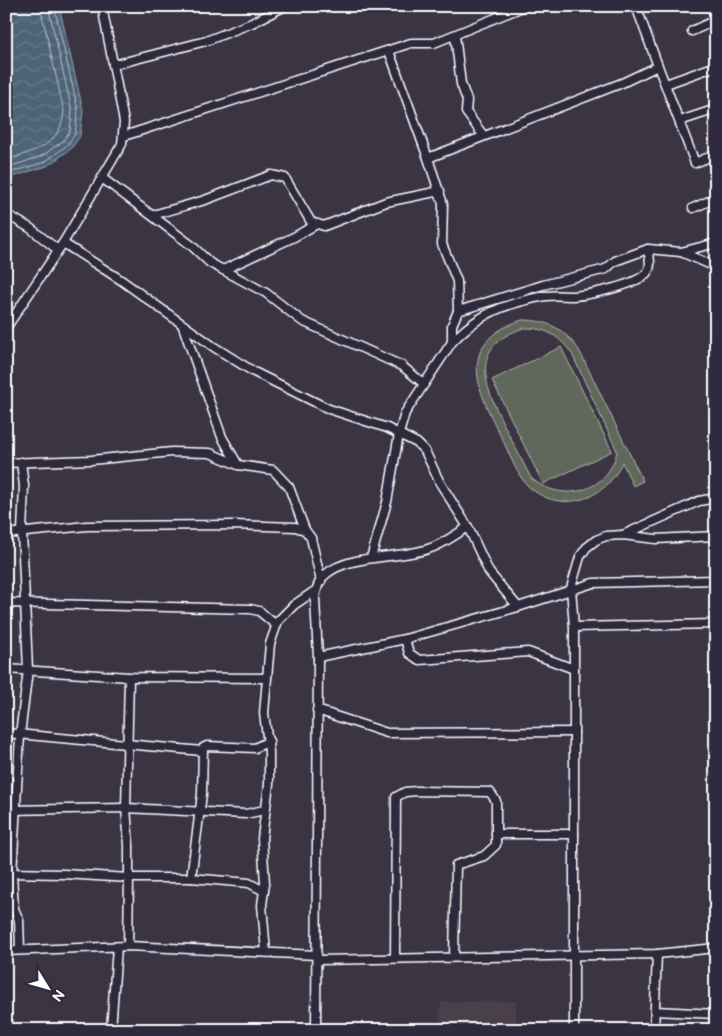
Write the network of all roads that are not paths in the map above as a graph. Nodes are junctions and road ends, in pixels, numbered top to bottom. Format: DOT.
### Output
graph roads {
  1 [pos="102,6"];
  2 [pos="284,6"];
  3 [pos="525,6"];
  4 [pos="636,6"];
  5 [pos="716,20"];
  6 [pos="692,31"];
  7 [pos="455,35"];
  8 [pos="389,51"];
  9 [pos="114,65"];
  10 [pos="658,66"];
  11 [pos="716,66"];
  12 [pos="666,84"];
  13 [pos="716,109"];
  14 [pos="680,121"];
  15 [pos="483,135"];
  16 [pos="124,136"];
  17 [pos="716,154"];
  18 [pos="428,158"];
  19 [pos="102,178"];
  20 [pos="440,191"];
  21 [pos="716,198"];
  22 [pos="693,208"];
  23 [pos="6,214"];
  24 [pos="153,215"];
  25 [pos="316,224"];
  26 [pos="63,243"];
  27 [pos="716,243"];
  28 [pos="648,249"];
  29 [pos="58,250"];
  30 [pos="681,252"];
  31 [pos="716,267"];
  32 [pos="223,270"];
  33 [pos="458,311"];
  34 [pos="182,324"];
  35 [pos="6,328"];
  36 [pos="452,342"];
  37 [pos="424,384"];
  38 [pos="399,434"];
  39 [pos="21,462"];
  40 [pos="6,463"];
  41 [pos="238,466"];
  42 [pos="716,498"];
  43 [pos="468,527"];
  44 [pos="305,530"];
  45 [pos="22,532"];
  46 [pos="6,534"];
  47 [pos="623,535"];
  48 [pos="716,536"];
  49 [pos="371,558"];
  50 [pos="716,580"];
  51 [pos="321,581"];
  52 [pos="571,588"];
  53 [pos="316,590"];
  54 [pos="6,603"];
  55 [pos="27,604"];
  56 [pos="518,607"];
  57 [pos="716,624"];
  58 [pos="276,625"];
  59 [pos="574,626"];
  60 [pos="405,639"];
  61 [pos="318,657"];
  62 [pos="574,668"];
  63 [pos="6,669"];
  64 [pos="28,670"];
  65 [pos="129,676"];
  66 [pos="266,678"];
  67 [pos="318,710"];
  68 [pos="574,732"];
  69 [pos="6,733"];
  70 [pos="20,735"];
  71 [pos="269,741"];
  72 [pos="126,744"];
  73 [pos="202,751"];
  74 [pos="126,808"];
  75 [pos="6,810"];
  76 [pos="16,810"];
  77 [pos="264,810"];
  78 [pos="200,811"];
  79 [pos="496,834"];
  80 [pos="574,834"];
  81 [pos="9,873"];
  82 [pos="129,878"];
  83 [pos="191,878"];
  84 [pos="264,890"];
  85 [pos="117,946"];
  86 [pos="128,946"];
  87 [pos="716,948"];
  88 [pos="20,950"];
  89 [pos="6,951"];
  90 [pos="266,952"];
  91 [pos="657,954"];
  92 [pos="574,956"];
  93 [pos="454,957"];
  94 [pos="317,958"];
  95 [pos="395,958"];
  96 [pos="655,1011"];
  97 [pos="716,1014"];
  98 [pos="111,1030"];
  99 [pos="316,1030"];
  100 [pos="574,1030"];
  101 [pos="654,1030"];
  1 -- 9 [label="street"];
  2 -- 9 [label="street"];
  3 -- 7 [label="street"];
  4 -- 10 [label="street"];
  5 -- 6 [label="street"];
  7 -- 8 [label="street"];
  7 -- 15 [label="street"];
  8 -- 16 [label="street"];
  8 -- 18 [label="street"];
  9 -- 16 [label="street"];
  10 -- 12 [label="street"];
  10 -- 15 [label="street"];
  11 -- 12 [label="street"];
  12 -- 14 [label="street"];
  13 -- 14 [label="street"];
  14 -- 17 [label="street"];
  15 -- 18 [label="street"];
  16 -- 19 [label="street"];
  18 -- 20 [label="street"];
  19 -- 24 [label="street"];
  19 -- 26 [label="street"];
  20 -- 25 [label="street"];
  20 -- 33 [label="street"];
  21 -- 22 [label="street"];
  23 -- 29 [label="street"];
  24 -- 25 [label="street"];
  24 -- 32 [label="street"];
  25 -- 32 [label="street"];
  26 -- 29 [label="street"];
  26 -- 34 [label="street"];
  27 -- 30 [label="street"];
  28 -- 30 [label="street"];
  28 -- 33 [label="street"];
  28 -- 36 [label="street"];
  29 -- 35 [label="street"];
  30 -- 31 [label="street"];
  32 -- 37 [label="street"];
  33 -- 36 [label="street"];
  34 -- 38 [label="street"];
  34 -- 41 [label="street"];
  36 -- 37 [label="street"];
  37 -- 38 [label="street"];
  38 -- 43 [label="street"];
  38 -- 49 [label="street"];
  39 -- 40 [label="street"];
  39 -- 41 [label="street"];
  39 -- 45 [label="street"];
  41 -- 44 [label="street"];
  42 -- 47 [label="street"];
  43 -- 49 [label="street"];
  43 -- 56 [label="street"];
  44 -- 45 [label="street"];
  44 -- 51 [label="street"];
  45 -- 46 [label="street"];
  45 -- 55 [label="street"];
  47 -- 48 [label="street"];
  47 -- 52 [label="street"];
  49 -- 51 [label="street"];
  50 -- 52 [label="street"];
  51 -- 53 [label="street"];
  52 -- 56 [label="street"];
  52 -- 59 [label="street"];
  53 -- 58 [label="street"];
  53 -- 61 [label="street"];
  54 -- 55 [label="street"];
  55 -- 58 [label="street"];
  55 -- 64 [label="street"];
  56 -- 60 [label="street"];
  57 -- 59 [label="street"];
  58 -- 66 [label="street"];
  59 -- 62 [label="street"];
  60 -- 61 [label="street"];
  60 -- 62 [label="street"];
  61 -- 67 [label="street"];
  62 -- 68 [label="street"];
  63 -- 64 [label="street"];
  64 -- 65 [label="street"];
  64 -- 70 [label="street"];
  65 -- 66 [label="street"];
  65 -- 72 [label="street"];
  66 -- 71 [label="street"];
  67 -- 68 [label="street"];
  67 -- 94 [label="street"];
  68 -- 80 [label="street"];
  69 -- 70 [label="street"];
  70 -- 72 [label="street"];
  70 -- 76 [label="street"];
  71 -- 73 [label="street"];
  71 -- 77 [label="street"];
  72 -- 73 [label="street"];
  72 -- 74 [label="street"];
  73 -- 78 [label="street"];
  74 -- 76 [label="street"];
  74 -- 78 [label="street"];
  74 -- 82 [label="street"];
  75 -- 76 [label="street"];
  76 -- 81 [label="street"];
  77 -- 78 [label="street"];
  77 -- 84 [label="street"];
  78 -- 83 [label="street"];
  79 -- 80 [label="street"];
  79 -- 93 [label="street"];
  79 -- 95 [label="street"];
  80 -- 92 [label="street"];
  81 -- 82 [label="street"];
  81 -- 88 [label="street"];
  82 -- 83 [label="street"];
  82 -- 86 [label="street"];
  83 -- 84 [label="street"];
  84 -- 90 [label="street"];
  85 -- 86 [label="street"];
  85 -- 88 [label="street"];
  85 -- 98 [label="street"];
  86 -- 90 [label="street"];
  87 -- 91 [label="street"];
  88 -- 89 [label="street"];
  90 -- 94 [label="street"];
  91 -- 92 [label="street"];
  91 -- 96 [label="street"];
  92 -- 93 [label="street"];
  92 -- 100 [label="street"];
  93 -- 95 [label="street"];
  94 -- 95 [label="street"];
  94 -- 99 [label="street"];
  96 -- 97 [label="street"];
  96 -- 101 [label="street"];
}
